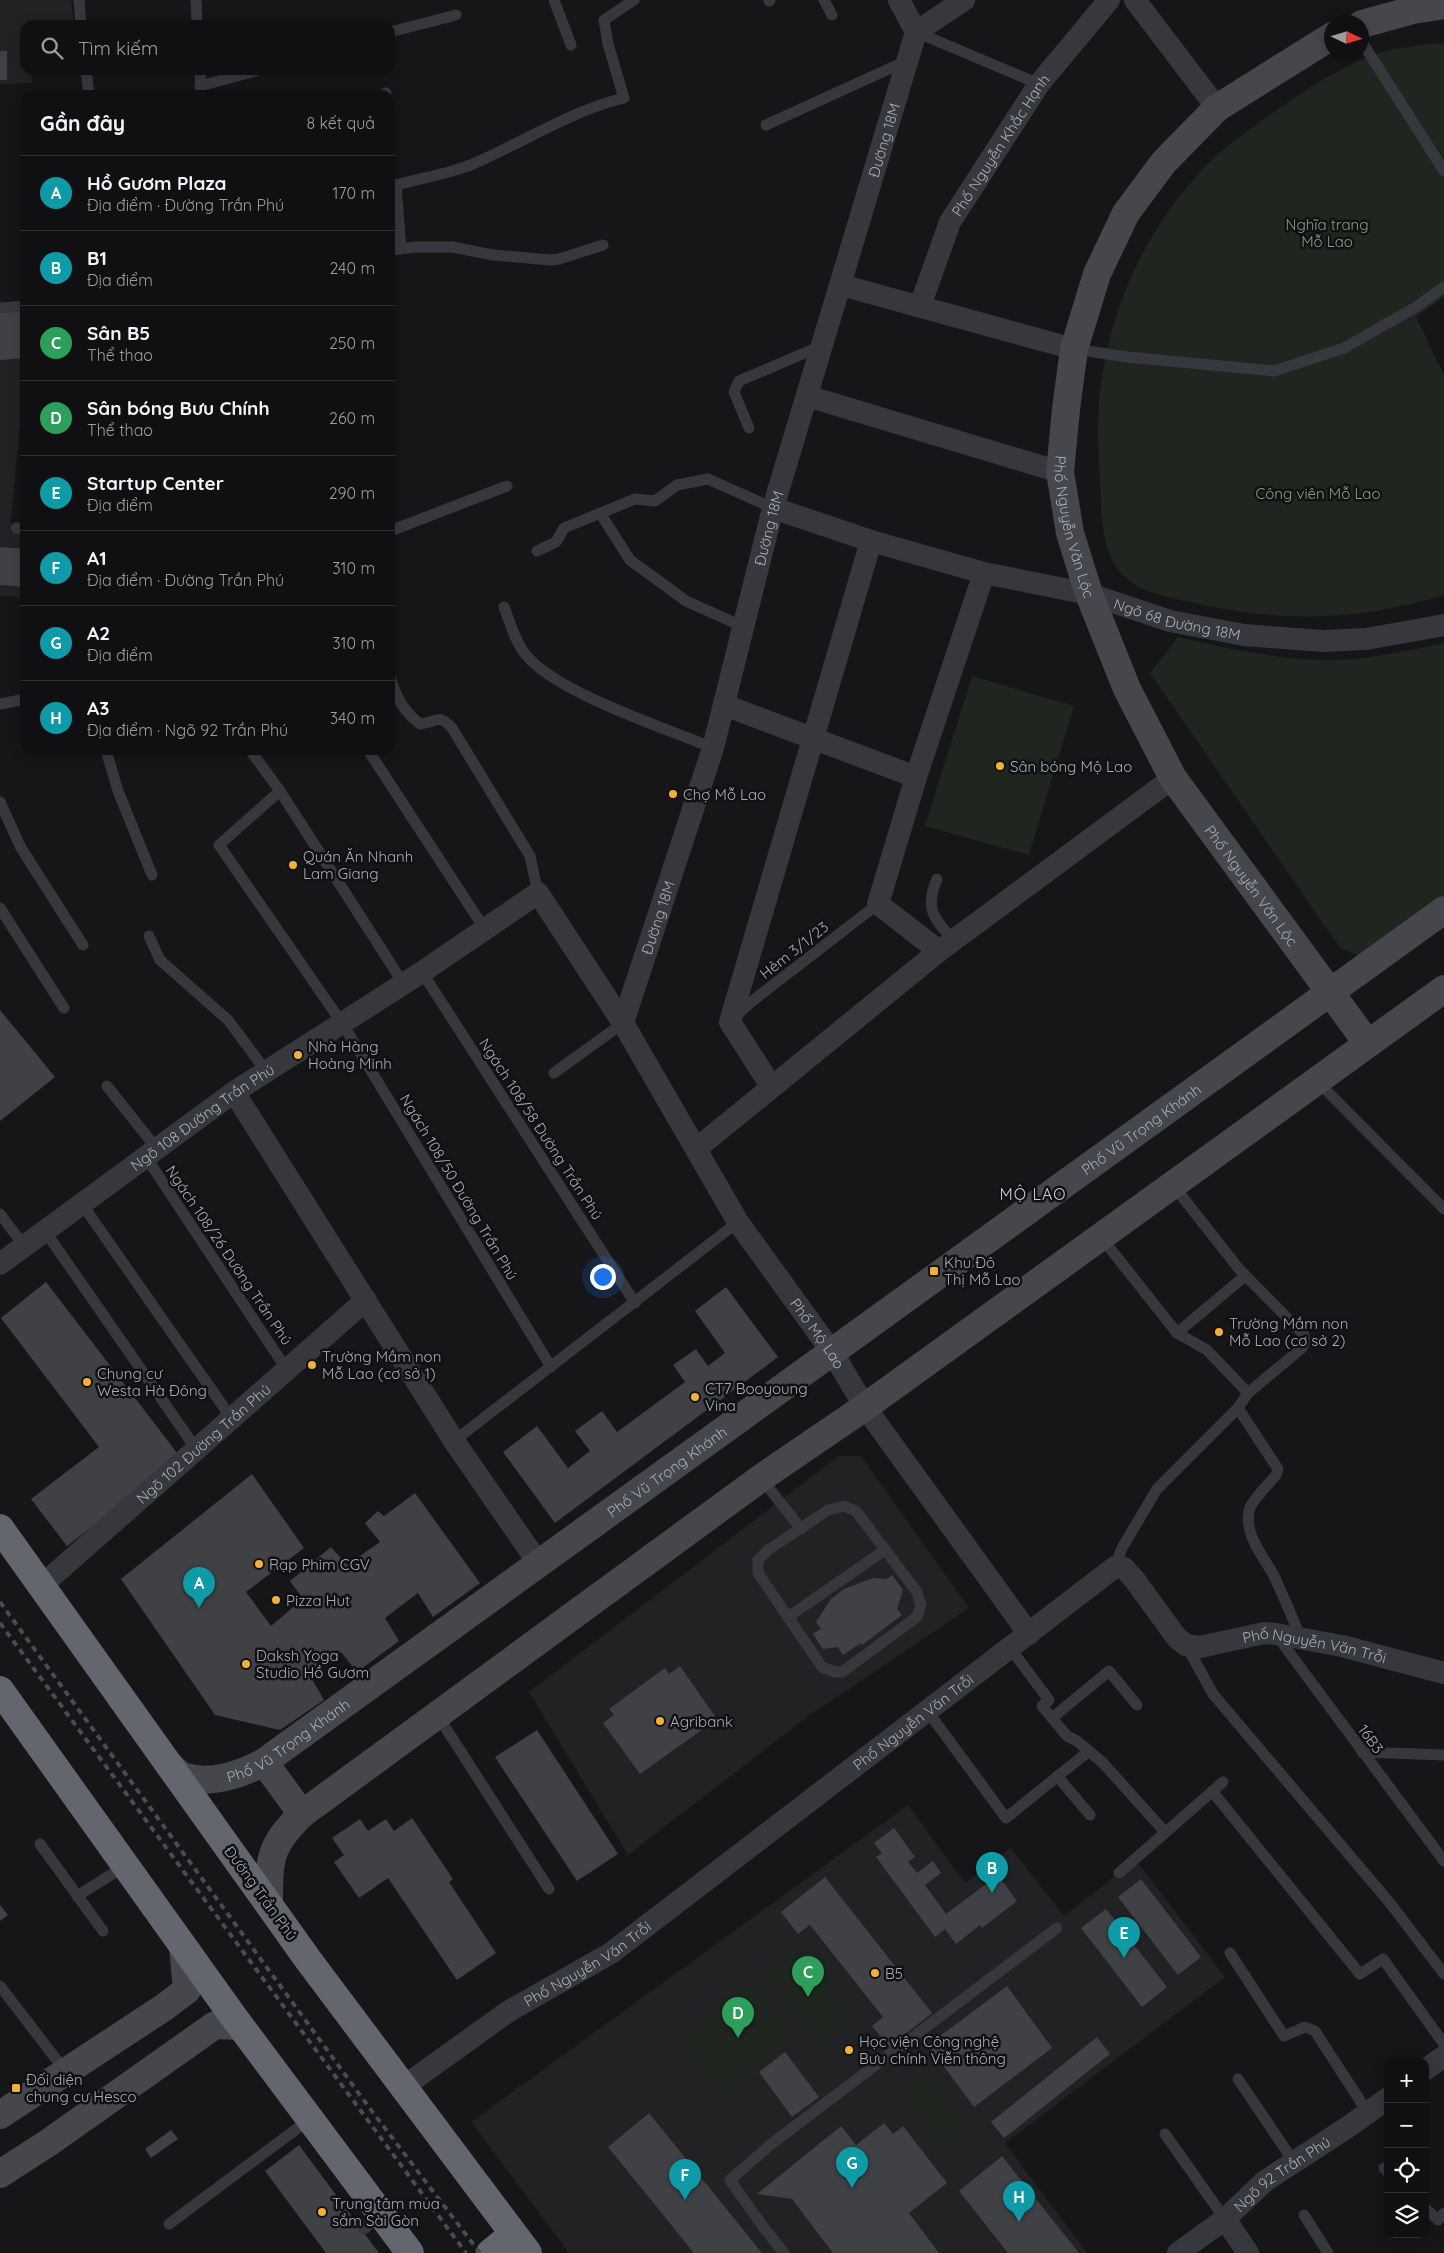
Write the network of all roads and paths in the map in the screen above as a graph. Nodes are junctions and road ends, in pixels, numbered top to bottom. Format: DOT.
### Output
graph roads {
  1 [pos="79,0"];
  2 [pos="196,0"];
  3 [pos="554,0"];
  4 [pos="634,0"];
  5 [pos="824,0"];
  6 [pos="899,0"];
  7 [pos="964,0"];
  8 [pos="1109,0"];
  9 [pos="1135,0"];
  10 [pos="1444,5"];
  11 [pos="456,15"];
  12 [pos="832,15"];
  13 [pos="81,20"];
  14 [pos="197,20"];
  15 [pos="1369,22"];
  16 [pos="395,31"];
  17 [pos="916,32"];
  18 [pos="1324,41"];
  19 [pos="571,45"];
  20 [pos="1369,53"];
  21 [pos="908,60"];
  22 [pos="87,75"];
  23 [pos="200,75"];
  24 [pos="244,75"];
  25 [pos="1039,84"];
  26 [pos="88,90"];
  27 [pos="201,90"];
  28 [pos="1217,108"];
  29 [pos="766,125"];
  30 [pos="1444,171"];
  31 [pos="603,245"];
  32 [pos="395,250"];
  33 [pos="841,285"];
  34 [pos="1444,287"];
  35 [pos="20,306"];
  36 [pos="920,306"];
  37 [pos="0,308"];
  38 [pos="822,346"];
  39 [pos="1074,349"];
  40 [pos="807,396"];
  41 [pos="749,428"];
  42 [pos="1060,472"];
  43 [pos="507,486"];
  44 [pos="773,508"];
  45 [pos="600,513"];
  46 [pos="395,529"];
  47 [pos="871,541"];
  48 [pos="537,551"];
  49 [pos="984,572"];
  50 [pos="1088,594"];
  51 [pos="504,606"];
  52 [pos="1444,625"];
  53 [pos="744,627"];
  54 [pos="395,692"];
  55 [pos="20,700"];
  56 [pos="0,704"];
  57 [pos="724,704"];
  58 [pos="812,738"];
  59 [pos="713,748"];
  60 [pos="107,755"];
  61 [pos="254,755"];
  62 [pos="371,755"];
  63 [pos="916,777"];
  64 [pos="1173,778"];
  65 [pos="280,791"];
  66 [pos="0,802"];
  67 [pos="152,876"];
  68 [pos="937,879"];
  69 [pos="538,893"];
  70 [pos="878,904"];
  71 [pos="0,908"];
  72 [pos="1444,910"];
  73 [pos="484,928"];
  74 [pos="149,936"];
  75 [pos="83,945"];
  76 [pos="947,946"];
  77 [pos="412,977"];
  78 [pos="1444,989"];
  79 [pos="1330,992"];
  80 [pos="64,1008"];
  81 [pos="730,1022"];
  82 [pos="342,1023"];
  83 [pos="623,1023"];
  84 [pos="1368,1044"];
  85 [pos="266,1071"];
  86 [pos="554,1073"];
  87 [pos="1318,1081"];
  88 [pos="108,1086"];
  89 [pos="771,1086"];
  90 [pos="234,1092"];
  91 [pos="696,1148"];
  92 [pos="152,1153"];
  93 [pos="1173,1185"];
  94 [pos="82,1204"];
  95 [pos="1444,1209"];
  96 [pos="0,1214"];
  97 [pos="738,1222"];
  98 [pos="45,1231"];
  99 [pos="1101,1237"];
  100 [pos="25,1246"];
  101 [pos="0,1264"];
  102 [pos="1246,1276"];
  103 [pos="366,1300"];
  104 [pos="635,1303"];
  105 [pos="1177,1333"];
  106 [pos="832,1352"];
  107 [pos="551,1366"];
  108 [pos="287,1370"];
  109 [pos="1248,1393"];
  110 [pos="865,1407"];
  111 [pos="1238,1408"];
  112 [pos="232,1419"];
  113 [pos="454,1441"];
  114 [pos="197,1450"];
  115 [pos="761,1478"];
  116 [pos="0,1528"];
  117 [pos="801,1529"];
  118 [pos="885,1550"];
  119 [pos="539,1564"];
  120 [pos="1114,1567"];
  121 [pos="41,1586"];
  122 [pos="788,1617"];
  123 [pos="1028,1634"];
  124 [pos="1276,1634"];
  125 [pos="1301,1639"];
  126 [pos="1186,1645"];
  127 [pos="1010,1648"];
  128 [pos="1444,1673"];
  129 [pos="0,1690"];
  130 [pos="1137,1705"];
  131 [pos="926,1710"];
  132 [pos="438,1716"];
  133 [pos="1052,1718"];
  134 [pos="1089,1751"];
  135 [pos="1362,1752"];
  136 [pos="1444,1755"];
  137 [pos="264,1762"];
  138 [pos="169,1765"];
  139 [pos="1057,1776"];
  140 [pos="1223,1782"];
  141 [pos="1212,1792"];
  142 [pos="302,1814"];
  143 [pos="1090,1815"];
  144 [pos="1165,1832"];
  145 [pos="40,1844"];
  146 [pos="1444,1861"];
  147 [pos="125,1866"];
  148 [pos="1119,1873"];
  149 [pos="549,1889"];
  150 [pos="78,1896"];
  151 [pos="269,1903"];
  152 [pos="1057,1928"];
  153 [pos="103,1931"];
  154 [pos="183,1947"];
  155 [pos="1230,1953"];
  156 [pos="1444,1974"];
  157 [pos="0,1986"];
  158 [pos="155,2013"];
  159 [pos="240,2026"];
  160 [pos="1444,2044"];
  161 [pos="182,2048"];
  162 [pos="1444,2056"];
  163 [pos="1429,2067"];
  164 [pos="66,2072"];
  165 [pos="1238,2079"];
  166 [pos="403,2087"];
  167 [pos="1384,2101"];
  168 [pos="1368,2113"];
  169 [pos="0,2115"];
  170 [pos="310,2119"];
  171 [pos="1166,2134"];
  172 [pos="1294,2162"];
  173 [pos="0,2174"];
  174 [pos="1429,2212"];
  175 [pos="1444,2213"];
  176 [pos="1304,2215"];
  177 [pos="1225,2219"];
  178 [pos="169,2224"];
  179 [pos="520,2244"];
  180 [pos="410,2253"];
  181 [pos="490,2253"];
  182 [pos="784,2253"];
  183 [pos="1178,2253"];
  184 [pos="1248,2253"];
  185 [pos="1328,2253"];
  1 -- 13 [label="lane"];
  2 -- 14 [label="lane"];
  3 -- 19 [label="lane"];
  4 -- 32 [label="lane"];
  5 -- 12 [label="lane"];
  6 -- 17 [label="street"];
  7 -- 17 [label="street"];
  8 -- 25 [label="street, Phố Nguyễn Khắc Hạnh"];
  9 -- 28 [label="street"];
  10 -- 15 [label="main road"];
  11 -- 16 [label="lane"];
  17 -- 21 [label="street, Đường 18M"];
  17 -- 25 [label="lane"];
  18 -- 28 [label="main road, Phố Nguyễn Văn Lộc"];
  20 -- 30 [label="lane"];
  21 -- 29 [label="lane"];
  21 -- 33 [label="street, Đường 18M"];
  22 -- 26 [label="lane"];
  23 -- 27 [label="lane"];
  24 -- 27 [label="lane"];
  25 -- 36 [label="street, Phố Nguyễn Khắc Hạnh"];
  28 -- 39 [label="main road, Phố Nguyễn Văn Lộc"];
  31 -- 32 [label="lane"];
  33 -- 36 [label="street"];
  33 -- 38 [label="street, Đường 18M"];
  34 -- 39 [label="lane"];
  35 -- 37 [label="lane"];
  36 -- 39 [label="street"];
  38 -- 40 [label="street, Đường 18M"];
  38 -- 41 [label="lane"];
  39 -- 42 [label="main road, Phố Nguyễn Văn Lộc"];
  40 -- 42 [label="street"];
  40 -- 44 [label="street, Đường 18M"];
  42 -- 50 [label="main road, Phố Nguyễn Văn Lộc"];
  43 -- 46 [label="lane"];
  44 -- 45 [label="lane"];
  44 -- 47 [label="street, Ngõ 68 Đường 18M"];
  44 -- 53 [label="street, Đường 18M"];
  45 -- 48 [label="lane"];
  45 -- 53 [label="lane"];
  47 -- 49 [label="street, Ngõ 68 Đường 18M"];
  47 -- 58 [label="street"];
  49 -- 50 [label="street, Ngõ 68 Đường 18M"];
  49 -- 63 [label="street"];
  50 -- 52 [label="street, Ngõ 68 Đường 18M"];
  50 -- 64 [label="main road, Phố Nguyễn Văn Lộc"];
  51 -- 59 [label="lane"];
  53 -- 57 [label="street, Đường 18M"];
  54 -- 69 [label="lane"];
  55 -- 56 [label="lane"];
  57 -- 58 [label="street"];
  57 -- 59 [label="street, Đường 18M"];
  58 -- 63 [label="street"];
  58 -- 81 [label="street"];
  59 -- 83 [label="street, Đường 18M"];
  60 -- 67 [label="lane"];
  61 -- 65 [label="lane, Ngách 108/58 Đường Trần Phú"];
  62 -- 73 [label="lane"];
  63 -- 70 [label="street"];
  64 -- 76 [label="street"];
  64 -- 79 [label="main road, Phố Nguyễn Văn Lộc"];
  65 -- 77 [label="lane, Ngách 108/58 Đường Trần Phú"];
  65 -- 82 [label="lane, Ngách 108/50 Đường Trần Phú"];
  66 -- 75 [label="lane"];
  68 -- 76 [label="lane"];
  69 -- 73 [label="street, Ngõ 108 Đường Trần Phú"];
  69 -- 83 [label="street, Phố Mộ Lao"];
  70 -- 76 [label="street"];
  70 -- 81 [label="lane, Hẻm 3/1/23"];
  71 -- 80 [label="lane"];
  72 -- 79 [label="main road, Phố Vũ Trọng Khánh"];
  73 -- 77 [label="street, Ngõ 108 Đường Trần Phú"];
  74 -- 85 [label="lane"];
  76 -- 89 [label="street"];
  77 -- 82 [label="street, Ngõ 108 Đường Trần Phú"];
  77 -- 104 [label="lane, Ngách 108/58 Đường Trần Phú"];
  78 -- 84 [label="main road"];
  79 -- 84 [label="main road, Phố Nguyễn Văn Lộc"];
  79 -- 106 [label="main road, Phố Vũ Trọng Khánh"];
  81 -- 89 [label="street"];
  82 -- 85 [label="street, Ngõ 108 Đường Trần Phú"];
  82 -- 107 [label="lane, Ngách 108/50 Đường Trần Phú"];
  83 -- 86 [label="lane"];
  83 -- 91 [label="street, Phố Mộ Lao"];
  84 -- 87 [label="main road"];
  85 -- 90 [label="street, Ngõ 108 Đường Trần Phú"];
  87 -- 93 [label="main road"];
  87 -- 95 [label="lane"];
  88 -- 92 [label="lane, Ngách 108/26 Đường Trần Phú"];
  89 -- 91 [label="street"];
  90 -- 92 [label="street, Ngõ 108 Đường Trần Phú"];
  90 -- 103 [label="street"];
  91 -- 97 [label="street, Phố Mộ Lao"];
  92 -- 94 [label="street, Ngõ 108 Đường Trần Phú"];
  92 -- 108 [label="lane, Ngách 108/26 Đường Trần Phú"];
  93 -- 99 [label="main road"];
  93 -- 102 [label="lane"];
  94 -- 98 [label="street, Ngõ 108 Đường Trần Phú"];
  94 -- 112 [label="lane"];
  96 -- 100 [label="lane"];
  97 -- 104 [label="lane"];
  97 -- 106 [label="street, Phố Mộ Lao"];
  98 -- 100 [label="street, Ngõ 108 Đường Trần Phú"];
  98 -- 114 [label="lane"];
  99 -- 105 [label="lane"];
  99 -- 110 [label="main road"];
  100 -- 101 [label="street, Ngõ 108 Đường Trần Phú"];
  102 -- 105 [label="lane"];
  102 -- 109 [label="lane"];
  103 -- 108 [label="street, Ngõ 102 Đường Trần Phú"];
  103 -- 113 [label="street"];
  104 -- 107 [label="lane"];
  105 -- 109 [label="lane"];
  106 -- 110 [label="street, Phố Mộ Lao"];
  106 -- 119 [label="main road, Phố Vũ Trọng Khánh"];
  107 -- 113 [label="lane"];
  108 -- 112 [label="street, Ngõ 102 Đường Trần Phú"];
  109 -- 111 [label="lane"];
  110 -- 115 [label="main road"];
  110 -- 123 [label="street, Phố Mộ Lao"];
  111 -- 120 [label="lane"];
  111 -- 125 [label="lane"];
  112 -- 114 [label="street, Ngõ 102 Đường Trần Phú"];
  113 -- 119 [label="street"];
  114 -- 121 [label="street, Ngõ 102 Đường Trần Phú"];
  115 -- 117 [label="lane"];
  115 -- 132 [label="main road"];
  116 -- 121 [label="highway, Đường Trần Phú"];
  117 -- 118 [label="lane"];
  117 -- 122 [label="lane"];
  118 -- 122 [label="lane"];
  118 -- 122 [label="lane"];
  119 -- 137 [label="main road, Phố Vũ Trọng Khánh"];
  120 -- 123 [label="street, Phố Nguyễn Văn Trỗi"];
  120 -- 126 [label="street"];
  121 -- 138 [label="highway, Đường Trần Phú"];
  123 -- 127 [label="street, Phố Nguyễn Văn Trỗi"];
  124 -- 125 [label="street, Phố Nguyễn Văn Trỗi"];
  124 -- 126 [label="street, Phố Nguyễn Văn Trỗi"];
  124 -- 135 [label="lane, 16B3"];
  125 -- 128 [label="street, Phố Nguyễn Văn Trỗi"];
  126 -- 156 [label="lane"];
  127 -- 131 [label="street, Phố Nguyễn Văn Trỗi"];
  127 -- 133 [label="lane"];
  129 -- 147 [label="highway"];
  130 -- 133 [label="lane"];
  131 -- 139 [label="lane"];
  131 -- 166 [label="street, Phố Nguyễn Văn Trỗi"];
  132 -- 142 [label="main road"];
  132 -- 149 [label="lane"];
  133 -- 134 [label="lane"];
  134 -- 139 [label="lane"];
  134 -- 144 [label="lane"];
  135 -- 136 [label="lane"];
  135 -- 146 [label="lane, 16B3"];
  137 -- 138 [label="main road, Phố Vũ Trọng Khánh"];
  137 -- 142 [label="main road"];
  138 -- 151 [label="highway, Đường Trần Phú"];
  139 -- 143 [label="lane"];
  140 -- 141 [label="lane"];
  141 -- 144 [label="lane"];
  141 -- 160 [label="lane"];
  142 -- 151 [label="main road"];
  144 -- 148 [label="lane"];
  145 -- 150 [label="lane"];
  147 -- 150 [label="lane"];
  147 -- 154 [label="highway"];
  150 -- 153 [label="lane"];
  151 -- 166 [label="highway, Đường Trần Phú"];
  152 -- 182 [label="lane"];
  154 -- 158 [label="main road"];
  154 -- 159 [label="highway"];
  155 -- 168 [label="lane"];
  157 -- 164 [label="lane"];
  158 -- 161 [label="main road"];
  158 -- 164 [label="main road"];
  159 -- 161 [label="main road"];
  159 -- 170 [label="highway"];
  161 -- 173 [label="main road"];
  162 -- 163 [label="street"];
  164 -- 169 [label="main road"];
  165 -- 172 [label="lane"];
  166 -- 179 [label="highway, Đường Trần Phú"];
  167 -- 168 [label="street, Ngõ 92 Trần Phú"];
  168 -- 172 [label="street, Ngõ 92 Trần Phú"];
  170 -- 178 [label="lane"];
  170 -- 180 [label="highway"];
  171 -- 177 [label="lane"];
  172 -- 177 [label="street, Ngõ 92 Trần Phú"];
  174 -- 175 [label="lane"];
  176 -- 185 [label="lane"];
  177 -- 183 [label="street, Ngõ 92 Trần Phú"];
  177 -- 184 [label="street"];
  179 -- 181 [label="highway"];
}
